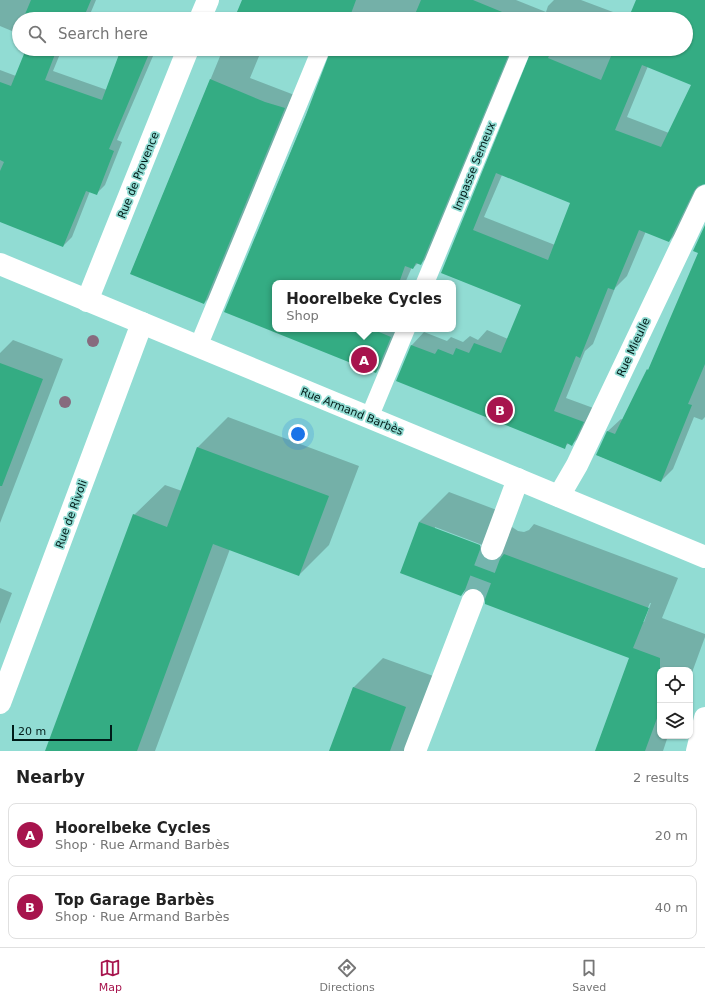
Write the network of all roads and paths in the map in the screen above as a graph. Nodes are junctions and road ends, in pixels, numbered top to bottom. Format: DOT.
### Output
graph roads {
  1 [pos="208,0"];
  2 [pos="203,12"];
  3 [pos="185,56"];
  4 [pos="318,56"];
  5 [pos="519,56"];
  6 [pos="705,196"];
  7 [pos="0,264"];
  8 [pos="426,280"];
  9 [pos="87,301"];
  10 [pos="142,323"];
  11 [pos="405,332"];
  12 [pos="198,347"];
  13 [pos="369,418"];
  14 [pos="518,480"];
  15 [pos="560,496"];
  16 [pos="492,549"];
  17 [pos="705,557"];
  18 [pos="473,600"];
  19 [pos="0,703"];
  20 [pos="705,718"];
  21 [pos="415,751"];
  22 [pos="697,751"];
  1 -- 2 [label="street"];
  3 -- 9 [label="street, Rue de Provence"];
  4 -- 12 [label="lane"];
  5 -- 8 [label="lane, Impasse Semeux"];
  6 -- 15 [label="street, Rue Mieulle"];
  7 -- 9 [label="street, Rue Armand Barbès"];
  9 -- 10 [label="street, Rue Armand Barbès"];
  10 -- 12 [label="street, Rue Armand Barbès"];
  10 -- 19 [label="street, Rue de Rivoli"];
  11 -- 13 [label="lane"];
  12 -- 13 [label="street, Rue Armand Barbès"];
  13 -- 14 [label="street, Rue Armand Barbès"];
  14 -- 15 [label="street, Rue Armand Barbès"];
  14 -- 16 [label="street"];
  15 -- 17 [label="street, Rue Armand Barbès"];
  18 -- 21 [label="street"];
  20 -- 22 [label="street"];
}
